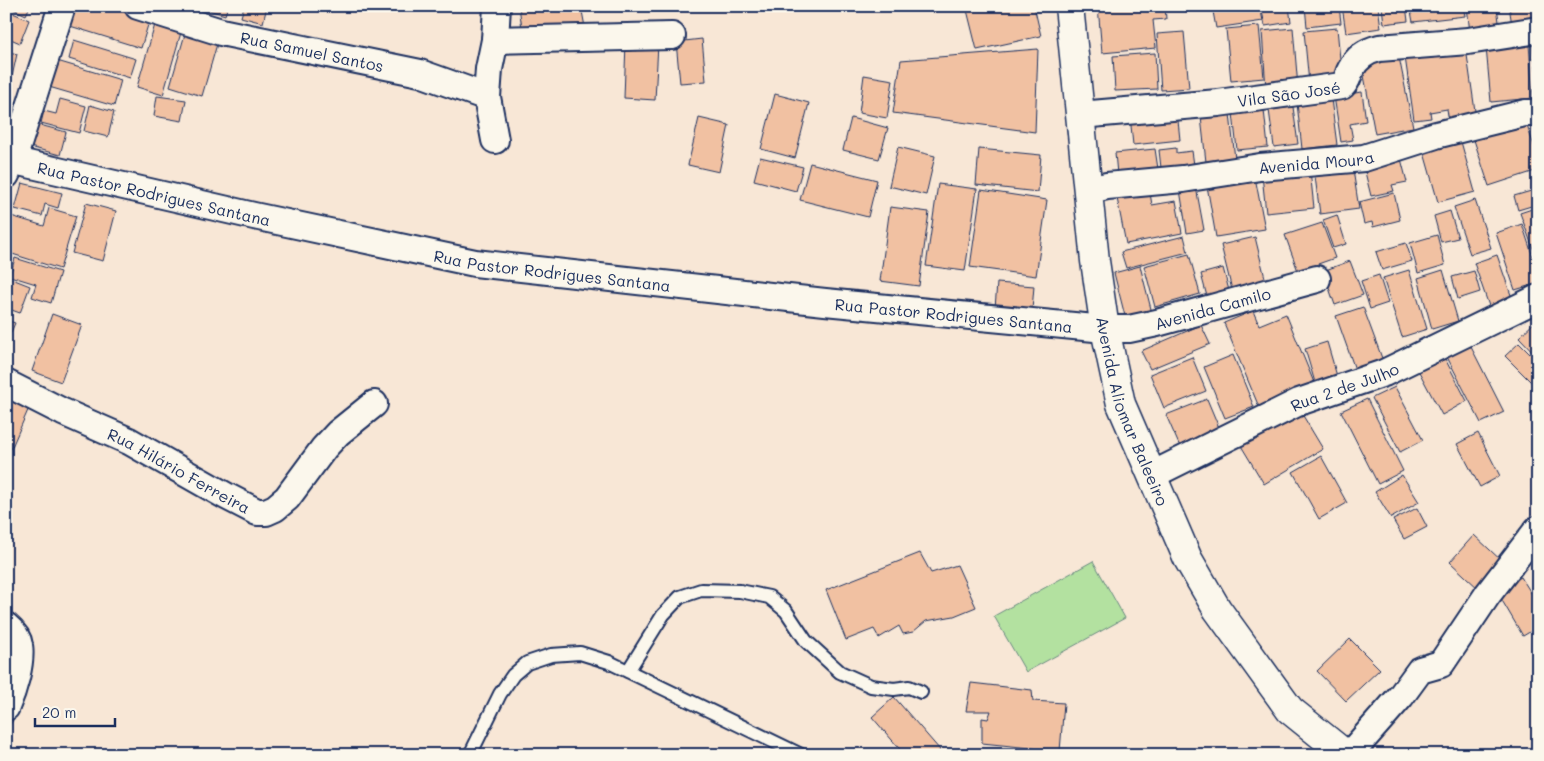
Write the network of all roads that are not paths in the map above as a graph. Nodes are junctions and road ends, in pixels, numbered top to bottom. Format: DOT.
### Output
graph roads {
  1 [pos="62,6"];
  2 [pos="138,6"];
  3 [pos="497,6"];
  4 [pos="1069,6"];
  5 [pos="1538,30"];
  6 [pos="672,36"];
  7 [pos="495,40"];
  8 [pos="487,96"];
  9 [pos="1538,113"];
  10 [pos="1080,115"];
  11 [pos="495,140"];
  12 [pos="8,165"];
  13 [pos="1089,190"];
  14 [pos="1317,279"];
  15 [pos="1538,298"];
  16 [pos="1105,329"];
  17 [pos="6,383"];
  18 [pos="374,404"];
  19 [pos="1152,475"];
  20 [pos="1538,529"];
  21 [pos="6,626"];
  22 [pos="628,671"];
  23 [pos="921,692"];
  24 [pos="6,707"];
  25 [pos="1290,710"];
  26 [pos="470,755"];
  27 [pos="801,755"];
  28 [pos="1312,755"];
  29 [pos="1348,755"];
  1 -- 12 [label="street"];
  2 -- 8 [label="street, Rua Samuel Santos"];
  3 -- 7 [label="street"];
  4 -- 10 [label="main road, Avenida Aliomar Baleeiro"];
  5 -- 10 [label="street, Vila São José"];
  6 -- 7 [label="street"];
  7 -- 8 [label="street"];
  8 -- 11 [label="street"];
  9 -- 13 [label="street, Avenida Moura"];
  10 -- 13 [label="main road, Avenida Aliomar Baleeiro"];
  12 -- 16 [label="street, Rua Pastor Rodrigues Santana"];
  13 -- 16 [label="main road, Avenida Aliomar Baleeiro"];
  14 -- 16 [label="street, Avenida Camilo"];
  15 -- 19 [label="street, Rua 2 de Julho"];
  16 -- 19 [label="main road, Avenida Aliomar Baleeiro"];
  17 -- 18 [label="street, Rua Hilário Ferreira"];
  19 -- 25 [label="main road, Avenida Aliomar Baleeiro"];
  20 -- 29 [label="street"];
  21 -- 24 [label="street"];
  22 -- 23 [label="lane"];
  22 -- 26 [label="lane"];
  22 -- 27 [label="lane"];
  25 -- 28 [label="main road"];
  25 -- 29 [label="main road, Avenida Aliomar Baleeiro"];
}
